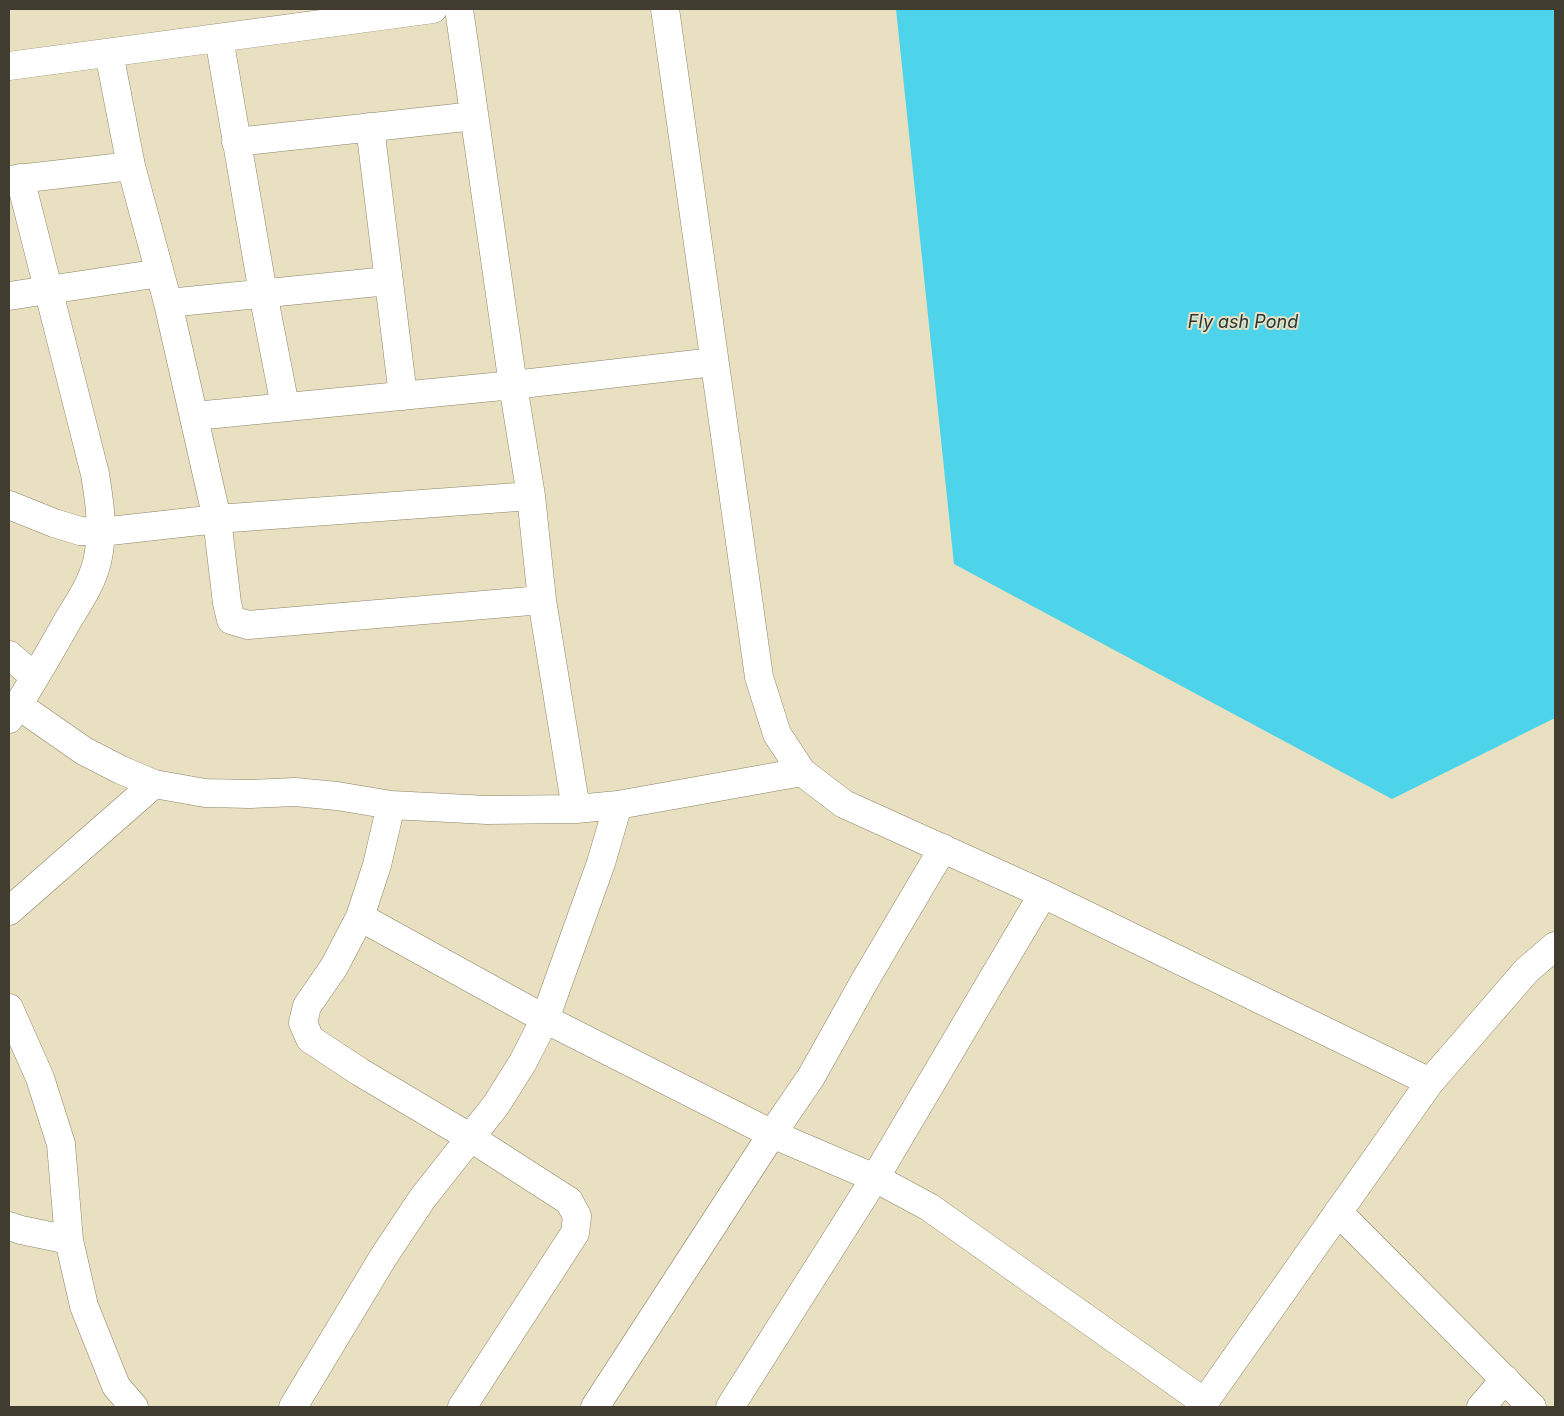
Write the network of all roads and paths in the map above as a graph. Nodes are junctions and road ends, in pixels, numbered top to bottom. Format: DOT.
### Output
graph roads {
  1 [pos="433,9"];
  2 [pos="459,9"];
  3 [pos="665,9"];
  4 [pos="219,38"];
  5 [pos="109,53"];
  6 [pos="9,66"];
  7 [pos="474,116"];
  8 [pos="370,127"];
  9 [pos="236,142"];
  10 [pos="130,166"];
  11 [pos="15,179"];
  12 [pos="160,273"];
  13 [pos="388,281"];
  14 [pos="50,290"];
  15 [pos="263,293"];
  16 [pos="9,296"];
  17 [pos="168,303"];
  18 [pos="714,362"];
  19 [pos="512,385"];
  20 [pos="403,396"];
  21 [pos="285,406"];
  22 [pos="194,416"];
  23 [pos="531,496"];
  24 [pos="9,505"];
  25 [pos="217,520"];
  26 [pos="101,532"];
  27 [pos="542,600"];
  28 [pos="9,655"];
  29 [pos="35,678"];
  30 [pos="13,712"];
  31 [pos="802,772"];
  32 [pos="154,784"];
  33 [pos="391,805"];
  34 [pos="618,805"];
  35 [pos="576,809"];
  36 [pos="944,848"];
  37 [pos="1043,894"];
  38 [pos="9,911"];
  39 [pos="360,917"];
  40 [pos="1555,946"];
  41 [pos="9,1008"];
  42 [pos="545,1019"];
  43 [pos="1430,1082"];
  44 [pos="772,1134"];
  45 [pos="471,1138"];
  46 [pos="875,1178"];
  47 [pos="1338,1212"];
  48 [pos="9,1226"];
  49 [pos="69,1240"];
  50 [pos="1504,1379"];
  51 [pos="1202,1405"];
  52 [pos="134,1407"];
  53 [pos="293,1407"];
  54 [pos="462,1407"];
  55 [pos="595,1407"];
  56 [pos="730,1407"];
  57 [pos="1481,1407"];
  58 [pos="1532,1407"];
  1 -- 4 [label="street"];
  2 -- 7 [label="street"];
  3 -- 18 [label="street"];
  4 -- 5 [label="street"];
  4 -- 9 [label="street"];
  5 -- 6 [label="street"];
  5 -- 10 [label="street"];
  7 -- 8 [label="street"];
  7 -- 19 [label="street"];
  8 -- 9 [label="street"];
  8 -- 13 [label="street"];
  9 -- 15 [label="street"];
  10 -- 11 [label="street"];
  10 -- 12 [label="street"];
  11 -- 14 [label="street"];
  12 -- 14 [label="street"];
  12 -- 17 [label="street"];
  13 -- 15 [label="street"];
  13 -- 20 [label="street"];
  14 -- 16 [label="street"];
  14 -- 26 [label="street"];
  15 -- 17 [label="street"];
  15 -- 21 [label="street"];
  17 -- 22 [label="street"];
  18 -- 19 [label="street"];
  18 -- 31 [label="street"];
  19 -- 20 [label="street"];
  19 -- 23 [label="street"];
  20 -- 21 [label="street"];
  21 -- 22 [label="street"];
  22 -- 25 [label="street"];
  23 -- 25 [label="street"];
  23 -- 27 [label="street"];
  24 -- 26 [label="street"];
  25 -- 26 [label="street"];
  25 -- 27 [label="street"];
  26 -- 29 [label="street"];
  27 -- 35 [label="street"];
  28 -- 29 [label="street"];
  29 -- 30 [label="street"];
  30 -- 32 [label="street"];
  31 -- 34 [label="street"];
  31 -- 36 [label="street"];
  32 -- 33 [label="street"];
  32 -- 38 [label="street"];
  33 -- 35 [label="street"];
  33 -- 39 [label="street"];
  34 -- 35 [label="street"];
  34 -- 42 [label="street"];
  36 -- 37 [label="street"];
  36 -- 44 [label="street"];
  37 -- 43 [label="street"];
  37 -- 46 [label="street"];
  39 -- 42 [label="street"];
  39 -- 45 [label="street"];
  40 -- 43 [label="street"];
  41 -- 49 [label="street"];
  42 -- 44 [label="street"];
  42 -- 45 [label="street"];
  43 -- 47 [label="street"];
  44 -- 46 [label="street"];
  44 -- 55 [label="street"];
  45 -- 53 [label="street"];
  45 -- 54 [label="street"];
  46 -- 51 [label="street"];
  46 -- 56 [label="street"];
  47 -- 50 [label="street"];
  47 -- 51 [label="street"];
  48 -- 49 [label="street"];
  49 -- 52 [label="street"];
  50 -- 57 [label="street"];
  50 -- 58 [label="street"];
}
